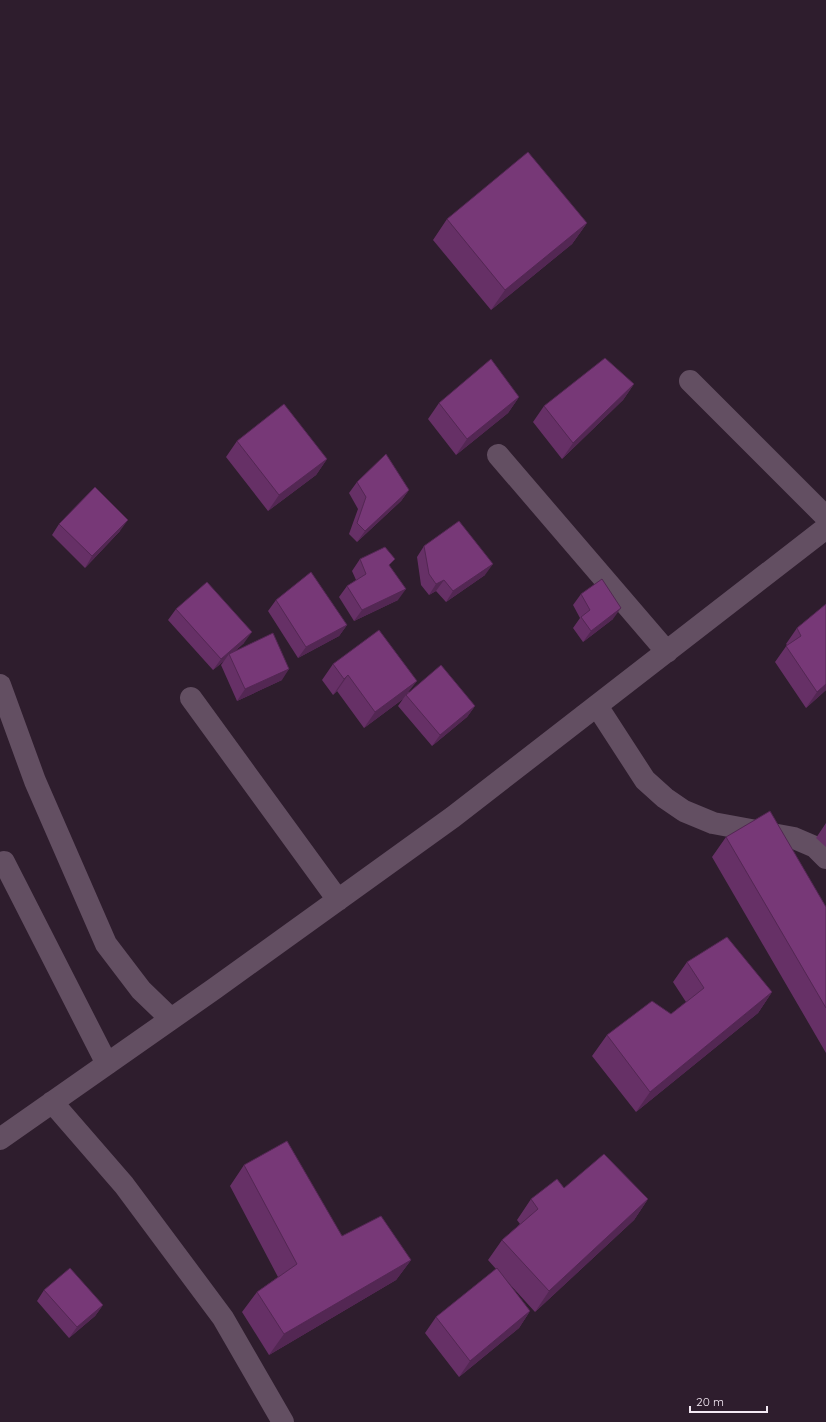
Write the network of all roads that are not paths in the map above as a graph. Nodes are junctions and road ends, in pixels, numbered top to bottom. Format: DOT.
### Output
graph roads {
  1 [pos="690,381"];
  2 [pos="498,455"];
  3 [pos="826,518"];
  4 [pos="826,528"];
  5 [pos="667,652"];
  6 [pos="0,685"];
  7 [pos="191,698"];
  8 [pos="597,706"];
  9 [pos="826,858"];
  10 [pos="4,862"];
  11 [pos="338,900"];
  12 [pos="171,1019"];
  13 [pos="107,1064"];
  14 [pos="52,1102"];
  15 [pos="0,1139"];
  16 [pos="283,1422"];
  1 -- 3 [label="street"];
  2 -- 5 [label="street"];
  4 -- 5 [label="street"];
  5 -- 8 [label="street"];
  6 -- 12 [label="street"];
  7 -- 11 [label="street"];
  8 -- 9 [label="street"];
  8 -- 11 [label="street"];
  10 -- 13 [label="street"];
  11 -- 12 [label="street"];
  12 -- 13 [label="street"];
  13 -- 14 [label="street"];
  14 -- 15 [label="street"];
  14 -- 16 [label="street"];
}
